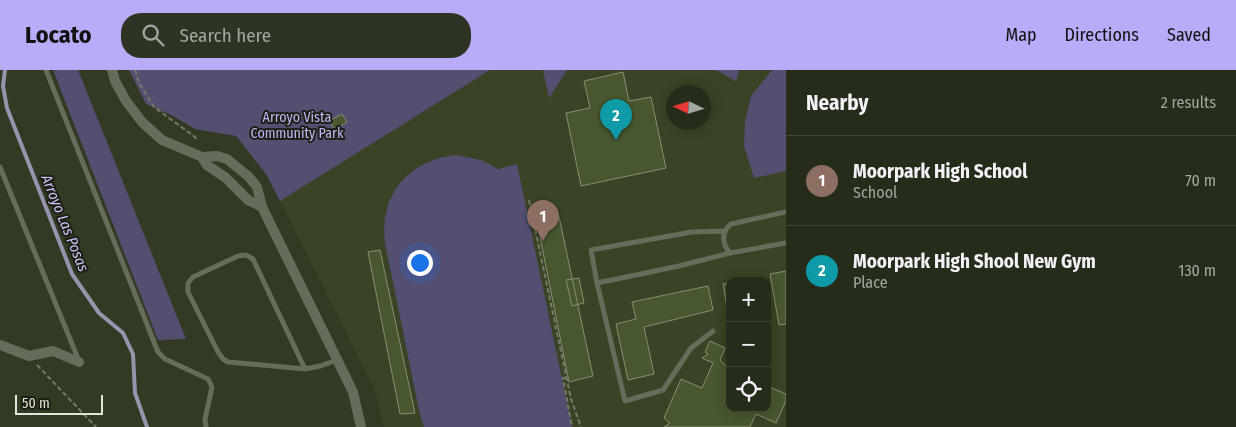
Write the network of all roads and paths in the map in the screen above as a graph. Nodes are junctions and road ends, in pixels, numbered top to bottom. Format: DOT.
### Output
graph roads {
  1 [pos="46,70"];
  2 [pos="112,70"];
  3 [pos="135,70"];
  4 [pos="196,139"];
  5 [pos="202,157"];
  6 [pos="0,167"];
  7 [pos="529,200"];
  8 [pos="262,207"];
  9 [pos="786,212"];
  10 [pos="725,231"];
  11 [pos="786,243"];
  12 [pos="730,253"];
  13 [pos="597,283"];
  14 [pos="713,331"];
  15 [pos="0,345"];
  16 [pos="29,356"];
  17 [pos="337,360"];
  18 [pos="79,362"];
  19 [pos="305,369"];
  20 [pos="566,378"];
  21 [pos="96,427"];
  22 [pos="206,427"];
  23 [pos="360,427"];
  24 [pos="572,427"];
  25 [pos="581,427"];
  1 -- 22 [label="lane"];
  2 -- 5 [label="street"];
  3 -- 4 [label="path"];
  5 -- 8 [label="street"];
  5 -- 8 [label="street"];
  6 -- 18 [label="lane"];
  7 -- 20 [label="path"];
  8 -- 17 [label="street"];
  9 -- 10 [label="lane"];
  10 -- 12 [label="lane"];
  10 -- 13 [label="lane"];
  11 -- 12 [label="lane"];
  12 -- 13 [label="lane"];
  13 -- 14 [label="lane"];
  15 -- 16 [label="street"];
  16 -- 18 [label="street"];
  16 -- 21 [label="path"];
  17 -- 19 [label="lane"];
  17 -- 23 [label="street"];
  19 -- 19 [label="lane"];
  20 -- 24 [label="path"];
  20 -- 25 [label="path"];
}
